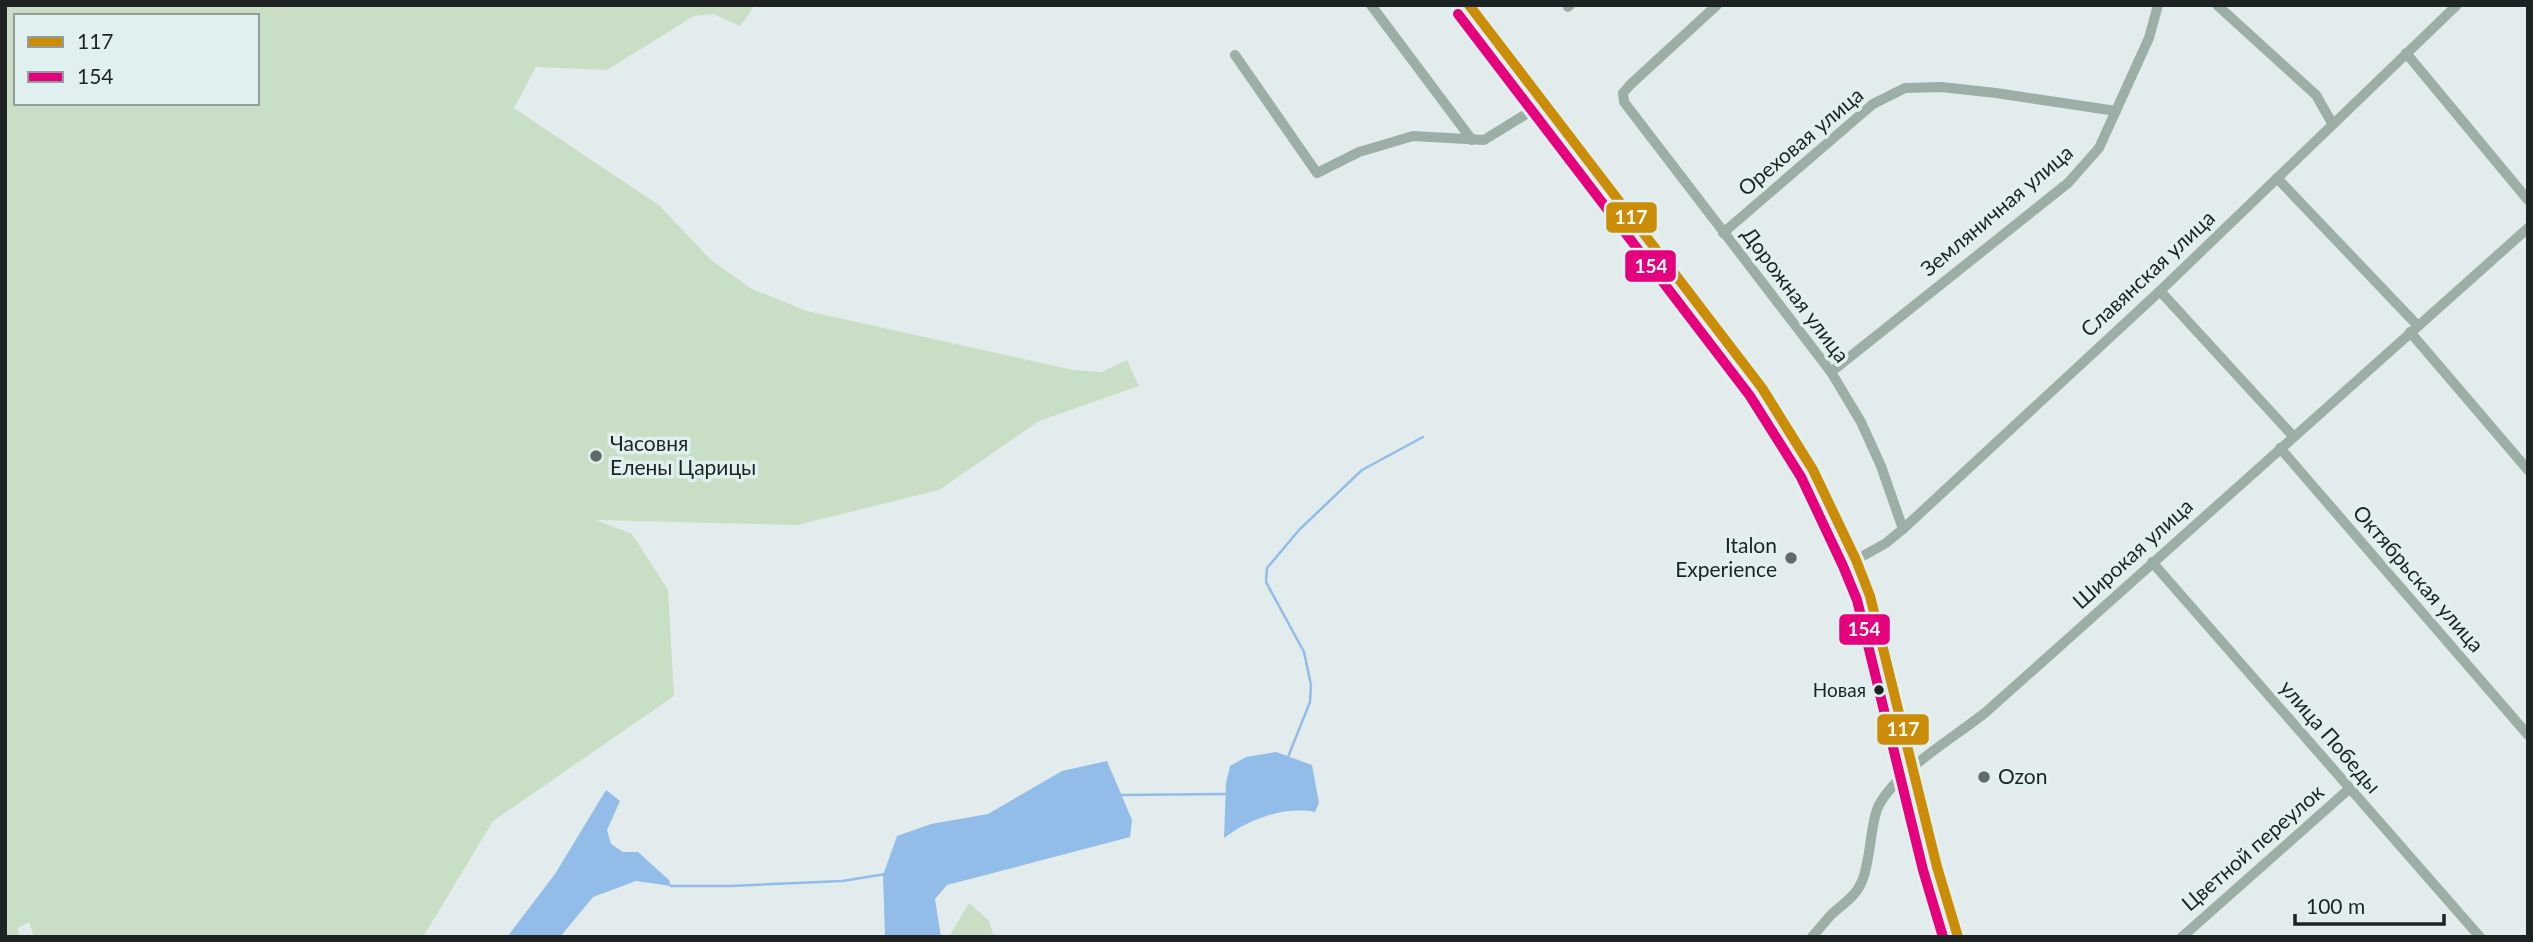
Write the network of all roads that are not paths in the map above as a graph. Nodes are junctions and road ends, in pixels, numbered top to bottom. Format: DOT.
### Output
graph roads {
  1 [pos="1371,5"];
  2 [pos="1469,5"];
  3 [pos="1717,5"];
  4 [pos="2158,5"];
  5 [pos="2217,5"];
  6 [pos="2457,5"];
  7 [pos="2406,53"];
  8 [pos="1236,55"];
  9 [pos="1544,103"];
  10 [pos="2116,111"];
  11 [pos="2332,123"];
  12 [pos="1472,139"];
  13 [pos="2277,178"];
  14 [pos="2528,201"];
  15 [pos="2528,228"];
  16 [pos="1723,233"];
  17 [pos="2160,291"];
  18 [pos="2414,329"];
  19 [pos="1831,372"];
  20 [pos="2293,436"];
  21 [pos="2280,448"];
  22 [pos="2528,470"];
  23 [pos="1903,530"];
  24 [pos="1856,560"];
  25 [pos="2152,562"];
  26 [pos="2528,735"];
  27 [pos="1912,768"];
  28 [pos="2349,789"];
  29 [pos="1812,937"];
  30 [pos="1958,937"];
  31 [pos="2182,937"];
  32 [pos="2480,937"];
  1 -- 12 [label="street"];
  2 -- 9 [label="main road"];
  3 -- 16 [label="street, Дорожная улица"];
  4 -- 10 [label="street, Земляничная улица"];
  5 -- 11 [label="street"];
  6 -- 7 [label="street, Славянская улица"];
  7 -- 11 [label="street, Славянская улица"];
  7 -- 14 [label="street"];
  8 -- 12 [label="street"];
  9 -- 12 [label="street"];
  9 -- 24 [label="main road"];
  10 -- 16 [label="street, Ореховая улица"];
  10 -- 19 [label="street, Земляничная улица"];
  11 -- 13 [label="street, Славянская улица"];
  13 -- 17 [label="street, Славянская улица"];
  13 -- 18 [label="street"];
  15 -- 18 [label="street, Широкая улица"];
  16 -- 19 [label="street, Дорожная улица"];
  17 -- 20 [label="street"];
  17 -- 23 [label="street, Славянская улица"];
  18 -- 20 [label="street, Широкая улица"];
  18 -- 22 [label="street"];
  19 -- 23 [label="street, Дорожная улица"];
  20 -- 21 [label="street, Широкая улица"];
  21 -- 25 [label="street, Широкая улица"];
  21 -- 26 [label="street, Октябрьская улица"];
  23 -- 24 [label="street, Славянская улица"];
  24 -- 27 [label="main road"];
  25 -- 27 [label="street, Широкая улица"];
  25 -- 28 [label="street, улица Победы"];
  27 -- 29 [label="street, Широкая улица"];
  27 -- 30 [label="main road"];
  28 -- 31 [label="street, Цветной переулок"];
  28 -- 32 [label="street, улица Победы"];
}
